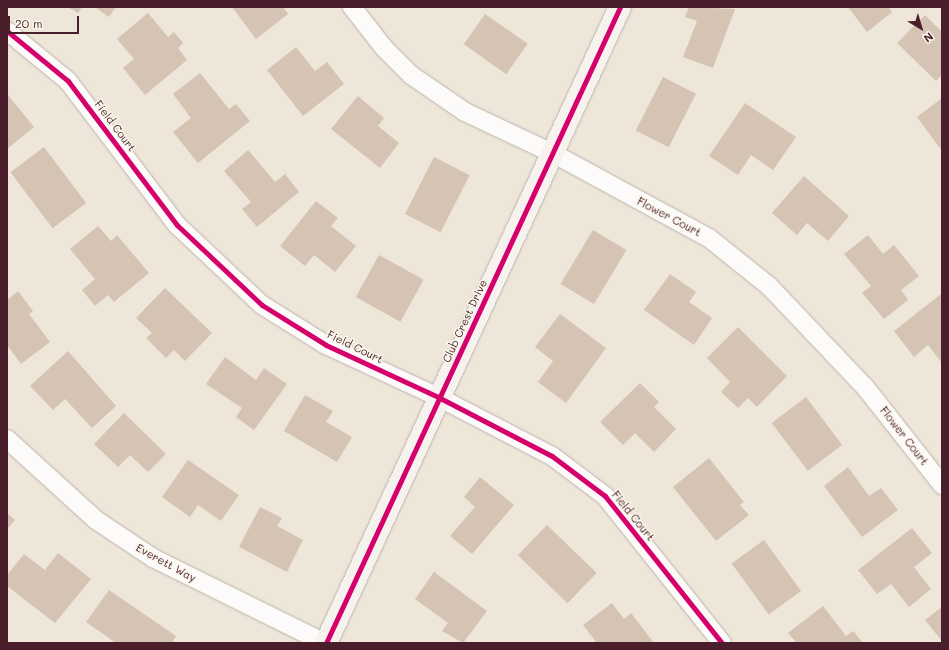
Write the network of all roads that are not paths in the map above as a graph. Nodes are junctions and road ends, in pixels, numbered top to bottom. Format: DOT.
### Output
graph roads {
  1 [pos="352,7"];
  2 [pos="620,7"];
  3 [pos="7,31"];
  4 [pos="554,154"];
  5 [pos="440,398"];
  6 [pos="7,439"];
  7 [pos="942,485"];
  8 [pos="326,643"];
  9 [pos="722,643"];
  1 -- 4 [label="street, Flower Court"];
  2 -- 4 [label="street, Club Crest Drive"];
  3 -- 5 [label="street, Field Court"];
  4 -- 5 [label="street, Club Crest Drive"];
  4 -- 7 [label="street, Flower Court"];
  5 -- 8 [label="street, Club Crest Drive"];
  5 -- 9 [label="street, Field Court"];
  6 -- 8 [label="street, Everett Way"];
}
